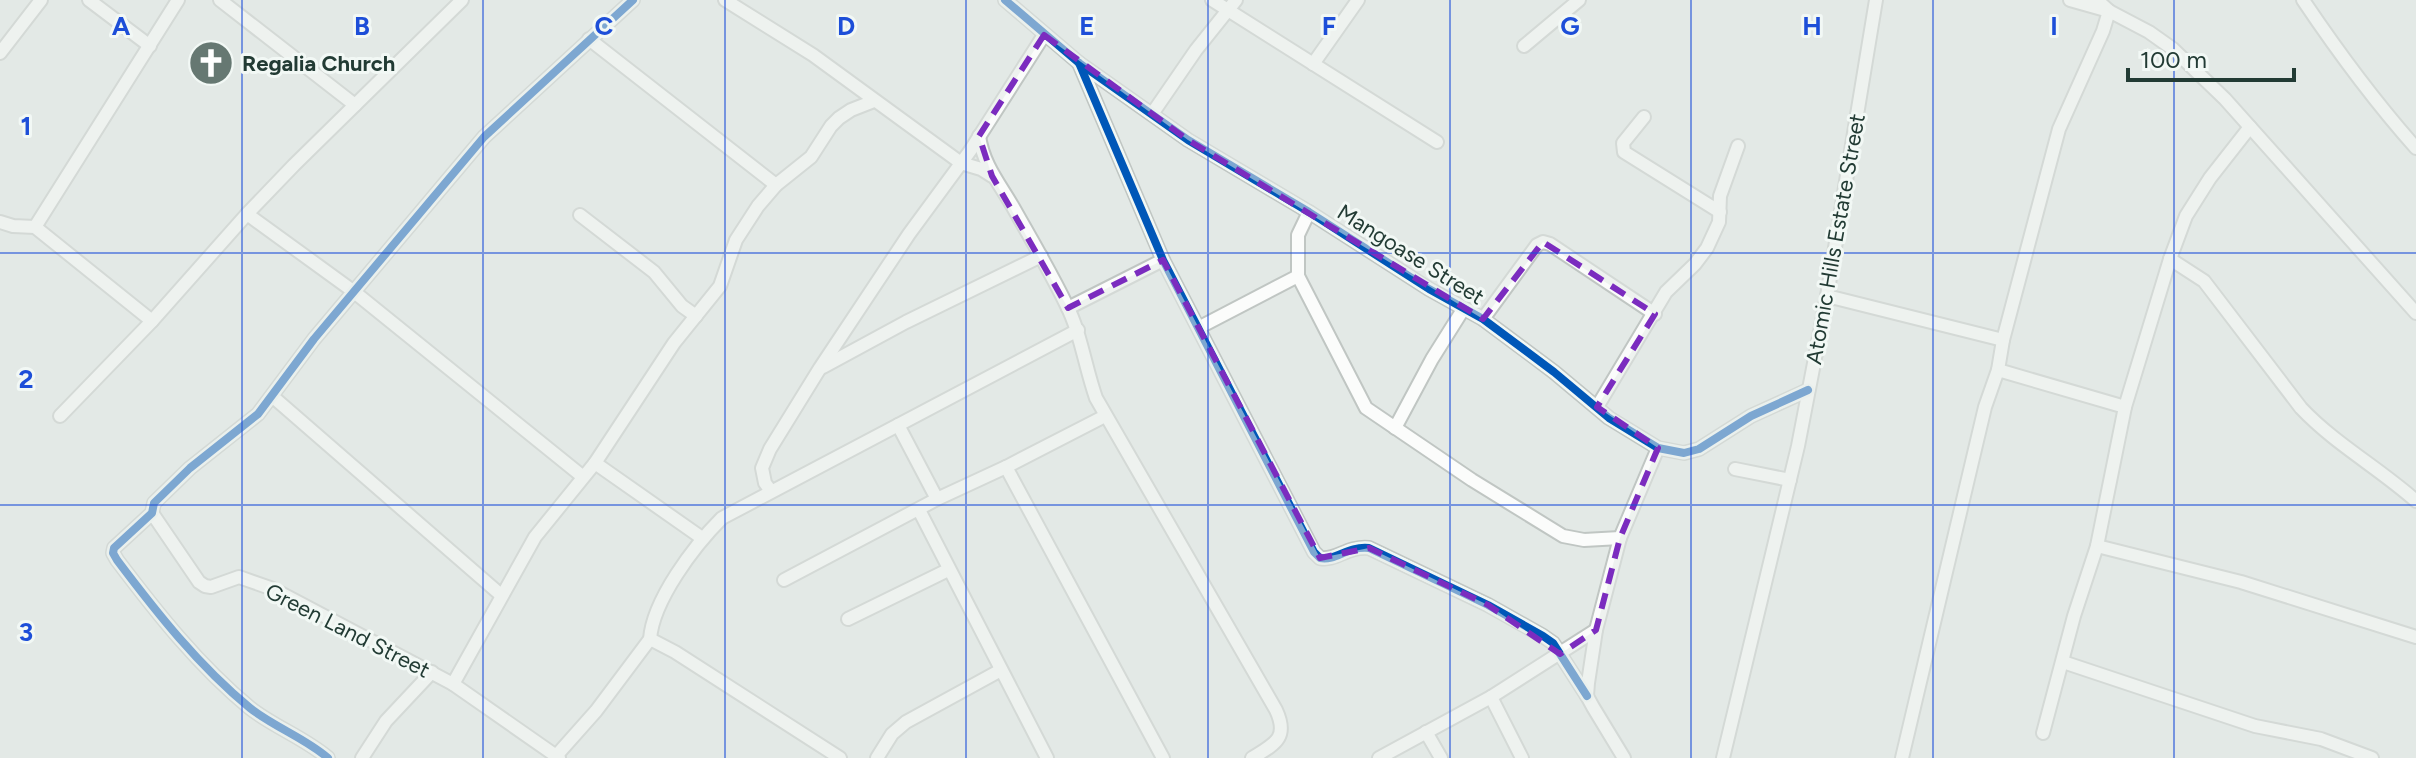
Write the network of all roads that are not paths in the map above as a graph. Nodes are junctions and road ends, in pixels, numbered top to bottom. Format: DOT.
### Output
graph roads {
  1 [pos="41,0"];
  2 [pos="89,0"];
  3 [pos="178,0"];
  4 [pos="220,0"];
  5 [pos="443,0"];
  6 [pos="462,0"];
  7 [pos="633,0"];
  8 [pos="725,0"];
  9 [pos="1005,0"];
  10 [pos="1212,0"];
  11 [pos="1236,0"];
  12 [pos="1358,0"];
  13 [pos="1579,0"];
  14 [pos="1876,0"];
  15 [pos="2070,0"];
  16 [pos="2097,0"];
  17 [pos="2303,0"];
  18 [pos="453,11"];
  19 [pos="1226,11"];
  20 [pos="2109,11"];
  21 [pos="1044,35"];
  22 [pos="589,39"];
  23 [pos="150,46"];
  24 [pos="1524,46"];
  25 [pos="0,53"];
  26 [pos="1079,63"];
  27 [pos="1313,64"];
  28 [pos="874,101"];
  29 [pos="355,105"];
  30 [pos="1152,114"];
  31 [pos="1644,117"];
  32 [pos="2250,127"];
  33 [pos="979,136"];
  34 [pos="1437,142"];
  35 [pos="1738,146"];
  36 [pos="2416,148"];
  37 [pos="961,163"];
  38 [pos="992,176"];
  39 [pos="776,185"];
  40 [pos="1309,212"];
  41 [pos="1720,212"];
  42 [pos="247,214"];
  43 [pos="580,215"];
  44 [pos="0,222"];
  45 [pos="35,227"];
  46 [pos="1041,256"];
  47 [pos="2170,259"];
  48 [pos="1163,260"];
  49 [pos="1298,276"];
  50 [pos="353,291"];
  51 [pos="1827,296"];
  52 [pos="1068,308"];
  53 [pos="1464,308"];
  54 [pos="2416,313"];
  55 [pos="1655,314"];
  56 [pos="696,316"];
  57 [pos="1483,319"];
  58 [pos="152,321"];
  59 [pos="1200,327"];
  60 [pos="1078,330"];
  61 [pos="2003,340"];
  62 [pos="820,368"];
  63 [pos="1998,370"];
  64 [pos="1808,390"];
  65 [pos="272,396"];
  66 [pos="1597,407"];
  67 [pos="2125,407"];
  68 [pos="60,416"];
  69 [pos="1105,416"];
  70 [pos="898,425"];
  71 [pos="1395,428"];
  72 [pos="1658,448"];
  73 [pos="595,463"];
  74 [pos="1006,467"];
  75 [pos="1735,469"];
  76 [pos="582,476"];
  77 [pos="1790,480"];
  78 [pos="771,491"];
  79 [pos="937,499"];
  80 [pos="2416,501"];
  81 [pos="919,510"];
  82 [pos="152,513"];
  83 [pos="702,538"];
  84 [pos="1620,538"];
  85 [pos="2097,546"];
  86 [pos="948,570"];
  87 [pos="784,580"];
  88 [pos="501,595"];
  89 [pos="848,619"];
  90 [pos="1596,630"];
  91 [pos="2416,637"];
  92 [pos="650,639"];
  93 [pos="1560,654"];
  94 [pos="2063,662"];
  95 [pos="1001,670"];
  96 [pos="432,672"];
  97 [pos="453,684"];
  98 [pos="1587,696"];
  99 [pos="1491,697"];
  100 [pos="1426,732"];
  101 [pos="2043,733"];
  102 [pos="557,757"];
  103 [pos="328,758"];
  104 [pos="362,758"];
  105 [pos="840,758"];
  106 [pos="877,758"];
  107 [pos="1047,758"];
  108 [pos="1163,758"];
  109 [pos="1252,758"];
  110 [pos="1379,758"];
  111 [pos="1441,758"];
  112 [pos="1522,758"];
  113 [pos="1624,758"];
  114 [pos="1723,758"];
  115 [pos="1902,758"];
  116 [pos="2372,758"];
  1 -- 25 [label="street"];
  2 -- 23 [label="street"];
  3 -- 23 [label="street"];
  4 -- 29 [label="street"];
  5 -- 18 [label="street"];
  6 -- 18 [label="street"];
  7 -- 22 [label="street"];
  8 -- 28 [label="street"];
  9 -- 21 [label="street, Mangoase Street"];
  10 -- 19 [label="street"];
  11 -- 19 [label="street"];
  12 -- 27 [label="street"];
  13 -- 24 [label="street"];
  14 -- 51 [label="street, Atomic Hills Estate Street"];
  15 -- 20 [label="street"];
  16 -- 20 [label="street"];
  17 -- 36 [label="street"];
  18 -- 29 [label="street"];
  19 -- 27 [label="street"];
  19 -- 30 [label="street"];
  20 -- 32 [label="street"];
  20 -- 61 [label="street"];
  21 -- 26 [label="street, Mangoase Street"];
  21 -- 33 [label="street"];
  22 -- 39 [label="street"];
  22 -- 50 [label="street"];
  23 -- 45 [label="street"];
  26 -- 30 [label="street, Mangoase Street"];
  26 -- 48 [label="street"];
  27 -- 34 [label="street"];
  28 -- 37 [label="street"];
  28 -- 39 [label="street"];
  29 -- 42 [label="street"];
  30 -- 40 [label="street, Mangoase Street"];
  31 -- 41 [label="street"];
  32 -- 47 [label="street"];
  32 -- 54 [label="street"];
  33 -- 37 [label="street"];
  33 -- 38 [label="street"];
  35 -- 41 [label="street"];
  37 -- 38 [label="street"];
  37 -- 62 [label="street"];
  38 -- 46 [label="street"];
  39 -- 56 [label="street"];
  40 -- 49 [label="street"];
  40 -- 53 [label="street, Mangoase Street"];
  41 -- 55 [label="street"];
  42 -- 50 [label="street"];
  42 -- 58 [label="street"];
  43 -- 56 [label="street"];
  44 -- 45 [label="street"];
  45 -- 58 [label="street"];
  46 -- 52 [label="street"];
  46 -- 62 [label="street"];
  47 -- 67 [label="street"];
  47 -- 80 [label="street"];
  48 -- 52 [label="street"];
  48 -- 59 [label="street"];
  49 -- 59 [label="street"];
  49 -- 71 [label="street"];
  50 -- 65 [label="street"];
  50 -- 76 [label="street"];
  51 -- 61 [label="street"];
  51 -- 64 [label="street, Atomic Hills Estate Street"];
  52 -- 60 [label="street"];
  53 -- 57 [label="street, Mangoase Street"];
  53 -- 71 [label="street"];
  55 -- 57 [label="street"];
  55 -- 66 [label="street"];
  56 -- 73 [label="street"];
  57 -- 66 [label="street, Mangoase Street"];
  58 -- 68 [label="street"];
  59 -- 93 [label="street"];
  60 -- 69 [label="street"];
  60 -- 70 [label="street"];
  61 -- 63 [label="street"];
  62 -- 78 [label="street"];
  63 -- 67 [label="street"];
  63 -- 115 [label="street"];
  64 -- 72 [label="street, Mangoase Street"];
  64 -- 77 [label="street, Atomic Hills Estate Street"];
  65 -- 82 [label="street"];
  65 -- 88 [label="street"];
  66 -- 72 [label="street, Mangoase Street"];
  67 -- 85 [label="street"];
  69 -- 74 [label="street"];
  69 -- 109 [label="street"];
  70 -- 78 [label="street"];
  70 -- 79 [label="street"];
  71 -- 84 [label="street"];
  72 -- 84 [label="street"];
  73 -- 76 [label="street"];
  73 -- 83 [label="street"];
  74 -- 79 [label="street"];
  74 -- 108 [label="street"];
  75 -- 77 [label="street"];
  76 -- 88 [label="street"];
  77 -- 114 [label="street, Atomic Hills Estate Street"];
  78 -- 83 [label="street"];
  79 -- 81 [label="street"];
  81 -- 86 [label="street"];
  81 -- 87 [label="street"];
  82 -- 96 [label="street, Green Land Street"];
  82 -- 103 [label="street"];
  83 -- 92 [label="street"];
  84 -- 90 [label="street"];
  85 -- 91 [label="street"];
  85 -- 94 [label="street"];
  86 -- 89 [label="street"];
  86 -- 95 [label="street"];
  88 -- 97 [label="street"];
  90 -- 93 [label="street"];
  90 -- 98 [label="street"];
  92 -- 102 [label="street"];
  92 -- 105 [label="street"];
  93 -- 98 [label="street"];
  93 -- 99 [label="street"];
  94 -- 101 [label="street"];
  94 -- 116 [label="street"];
  95 -- 106 [label="street"];
  95 -- 107 [label="street"];
  96 -- 97 [label="street, Green Land Street"];
  96 -- 104 [label="street"];
  97 -- 102 [label="street, Green Land Street"];
  98 -- 113 [label="street"];
  99 -- 100 [label="street"];
  99 -- 112 [label="street"];
  100 -- 110 [label="street"];
  100 -- 111 [label="street"];
}
